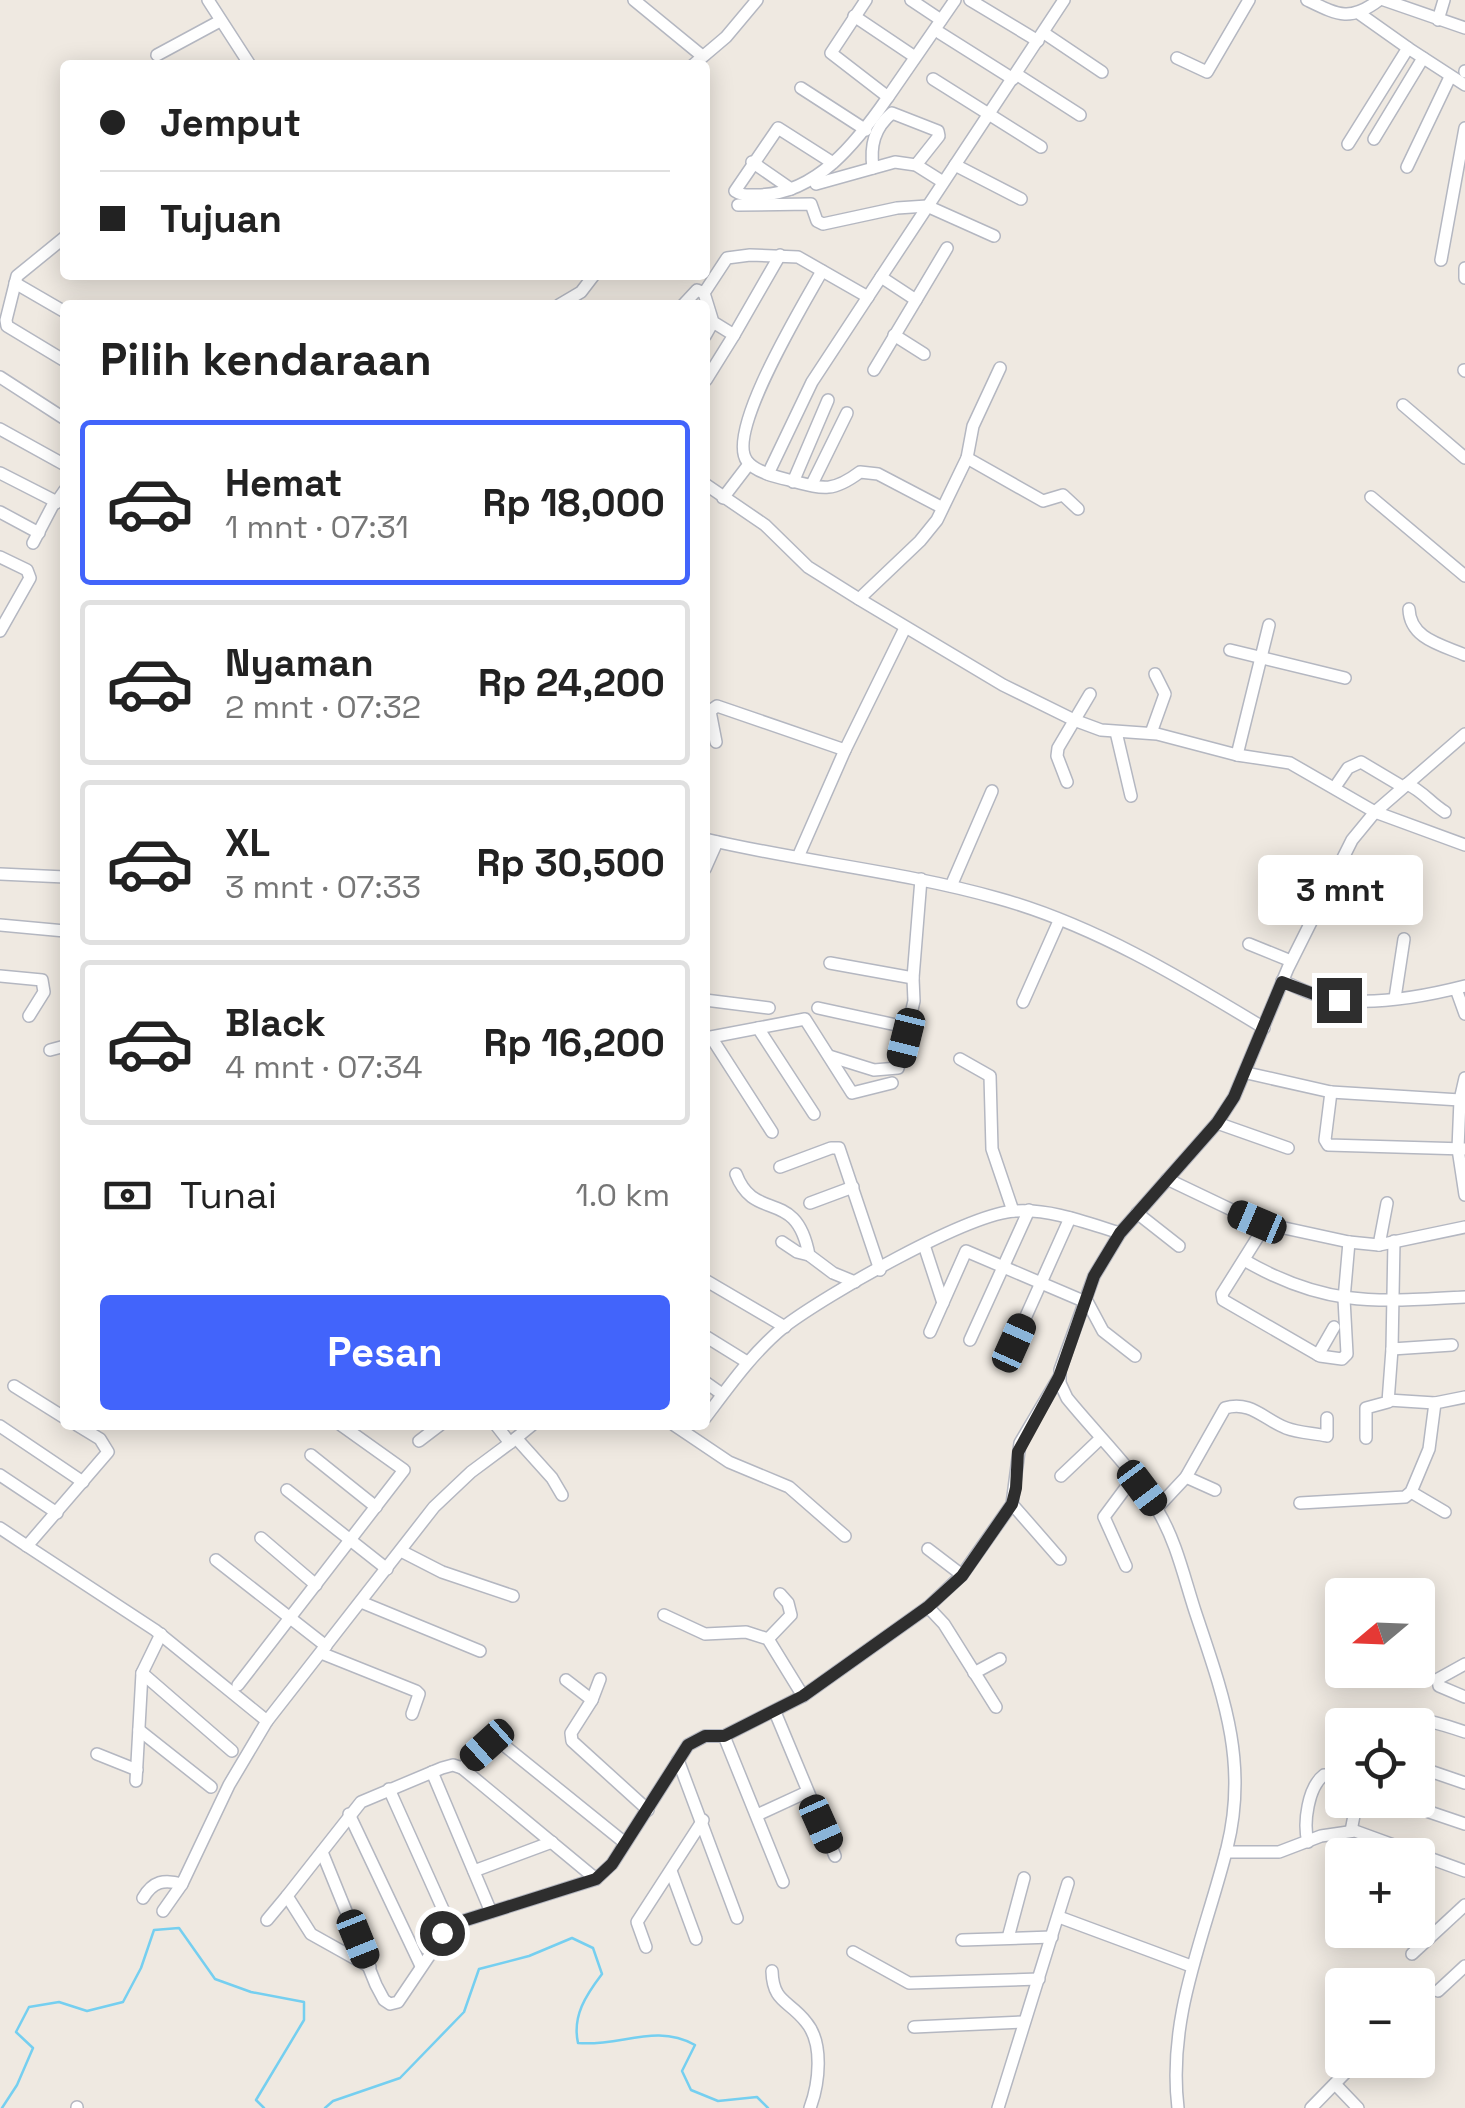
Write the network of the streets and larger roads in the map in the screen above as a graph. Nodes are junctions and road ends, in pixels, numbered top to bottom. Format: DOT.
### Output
graph roads {
  1 [pos="208,0"];
  2 [pos="634,0"];
  3 [pos="757,0"];
  4 [pos="866,0"];
  5 [pos="911,0"];
  6 [pos="955,0"];
  7 [pos="970,0"];
  8 [pos="1064,0"];
  9 [pos="1249,0"];
  10 [pos="1307,0"];
  11 [pos="1382,0"];
  12 [pos="1444,0"];
  13 [pos="1360,14"];
  14 [pos="854,16"];
  15 [pos="1438,20"];
  16 [pos="220,21"];
  17 [pos="941,26"];
  18 [pos="1465,28"];
  19 [pos="1041,37"];
  20 [pos="1408,48"];
  21 [pos="157,55"];
  22 [pos="915,57"];
  23 [pos="1177,58"];
  24 [pos="1424,58"];
  25 [pos="247,60"];
  26 [pos="697,60"];
  27 [pos="1102,72"];
  28 [pos="1015,76"];
  29 [pos="1450,77"];
  30 [pos="933,79"];
  31 [pos="1465,85"];
  32 [pos="800,88"];
  33 [pos="888,97"];
  34 [pos="989,114"];
  35 [pos="1080,115"];
  36 [pos="1465,128"];
  37 [pos="866,130"];
  38 [pos="1374,139"];
  39 [pos="1348,144"];
  40 [pos="1041,147"];
  41 [pos="871,150"];
  42 [pos="752,162"];
  43 [pos="895,162"];
  44 [pos="833,164"];
  45 [pos="954,164"];
  46 [pos="916,165"];
  47 [pos="1461,165"];
  48 [pos="873,168"];
  49 [pos="1407,168"];
  50 [pos="943,182"];
  51 [pos="816,184"];
  52 [pos="792,188"];
  53 [pos="1021,200"];
  54 [pos="738,205"];
  55 [pos="928,206"];
  56 [pos="994,236"];
  57 [pos="60,241"];
  58 [pos="947,248"];
  59 [pos="780,255"];
  60 [pos="1441,260"];
  61 [pos="1465,268"];
  62 [pos="822,271"];
  63 [pos="881,277"];
  64 [pos="1465,278"];
  65 [pos="590,280"];
  66 [pos="15,283"];
  67 [pos="704,293"];
  68 [pos="868,297"];
  69 [pos="566,300"];
  70 [pos="688,300"];
  71 [pos="706,300"];
  72 [pos="916,300"];
  73 [pos="60,309"];
  74 [pos="710,310"];
  75 [pos="714,322"];
  76 [pos="710,328"];
  77 [pos="734,335"];
  78 [pos="894,335"];
  79 [pos="924,354"];
  80 [pos="60,358"];
  81 [pos="1000,368"];
  82 [pos="874,370"];
  83 [pos="710,374"];
  84 [pos="0,377"];
  85 [pos="828,400"];
  86 [pos="1403,405"];
  87 [pos="847,413"];
  88 [pos="60,416"];
  89 [pos="0,429"];
  90 [pos="967,458"];
  91 [pos="1465,458"];
  92 [pos="60,462"];
  93 [pos="749,464"];
  94 [pos="0,473"];
  95 [pos="768,474"];
  96 [pos="792,482"];
  97 [pos="812,484"];
  98 [pos="710,488"];
  99 [pos="60,497"];
  100 [pos="1371,497"];
  101 [pos="724,498"];
  102 [pos="56,503"];
  103 [pos="941,508"];
  104 [pos="1078,508"];
  105 [pos="0,512"];
  106 [pos="0,557"];
  107 [pos="1465,576"];
  108 [pos="859,599"];
  109 [pos="1409,609"];
  110 [pos="1268,625"];
  111 [pos="905,628"];
  112 [pos="0,630"];
  113 [pos="1230,650"];
  114 [pos="1465,655"];
  115 [pos="1261,656"];
  116 [pos="1155,674"];
  117 [pos="1344,678"];
  118 [pos="1090,694"];
  119 [pos="1074,720"];
  120 [pos="1116,732"];
  121 [pos="1151,734"];
  122 [pos="1465,734"];
  123 [pos="716,742"];
  124 [pos="845,750"];
  125 [pos="1237,755"];
  126 [pos="1067,782"];
  127 [pos="1405,786"];
  128 [pos="1335,787"];
  129 [pos="992,791"];
  130 [pos="1131,796"];
  131 [pos="1375,812"];
  132 [pos="1445,812"];
  133 [pos="711,840"];
  134 [pos="1465,846"];
  135 [pos="798,857"];
  136 [pos="0,874"];
  137 [pos="60,877"];
  138 [pos="921,878"];
  139 [pos="952,886"];
  140 [pos="1059,921"];
  141 [pos="0,925"];
  142 [pos="60,931"];
  143 [pos="1404,938"];
  144 [pos="1249,944"];
  145 [pos="1291,961"];
  146 [pos="830,962"];
  147 [pos="0,976"];
  148 [pos="913,978"];
  149 [pos="1282,982"];
  150 [pos="1460,988"];
  151 [pos="1396,998"];
  152 [pos="710,1001"];
  153 [pos="1023,1002"];
  154 [pos="769,1008"];
  155 [pos="818,1008"];
  156 [pos="1465,1014"];
  157 [pos="29,1016"];
  158 [pos="758,1028"];
  159 [pos="910,1028"];
  160 [pos="1264,1028"];
  161 [pos="60,1047"];
  162 [pos="50,1050"];
  163 [pos="828,1056"];
  164 [pos="960,1059"];
  165 [pos="1246,1073"];
  166 [pos="1465,1078"];
  167 [pos="892,1084"];
  168 [pos="1331,1092"];
  169 [pos="1462,1100"];
  170 [pos="814,1114"];
  171 [pos="1217,1123"];
  172 [pos="772,1132"];
  173 [pos="1288,1148"];
  174 [pos="1462,1149"];
  175 [pos="780,1166"];
  176 [pos="736,1174"];
  177 [pos="1167,1179"];
  178 [pos="853,1187"];
  179 [pos="1465,1192"];
  180 [pos="810,1203"];
  181 [pos="1388,1204"];
  182 [pos="1029,1210"];
  183 [pos="1013,1211"];
  184 [pos="1137,1214"];
  185 [pos="1070,1218"];
  186 [pos="978,1222"];
  187 [pos="1266,1224"];
  188 [pos="1465,1227"];
  189 [pos="1120,1233"];
  190 [pos="1394,1241"];
  191 [pos="782,1242"];
  192 [pos="1350,1242"];
  193 [pos="1379,1244"];
  194 [pos="924,1245"];
  195 [pos="1179,1246"];
  196 [pos="966,1251"];
  197 [pos="809,1255"];
  198 [pos="1244,1260"];
  199 [pos="1003,1268"];
  200 [pos="880,1270"];
  201 [pos="855,1282"];
  202 [pos="710,1283"];
  203 [pos="1041,1284"];
  204 [pos="1465,1297"];
  205 [pos="1344,1299"];
  206 [pos="1083,1301"];
  207 [pos="1394,1301"];
  208 [pos="942,1303"];
  209 [pos="785,1327"];
  210 [pos="1334,1327"];
  211 [pos="930,1332"];
  212 [pos="710,1339"];
  213 [pos="970,1340"];
  214 [pos="1014,1343"];
  215 [pos="1452,1345"];
  216 [pos="1392,1349"];
  217 [pos="1318,1355"];
  218 [pos="1135,1356"];
  219 [pos="747,1362"];
  220 [pos="1059,1377"];
  221 [pos="14,1386"];
  222 [pos="710,1386"];
  223 [pos="722,1394"];
  224 [pos="1465,1397"];
  225 [pos="1388,1400"];
  226 [pos="1435,1403"];
  227 [pos="710,1411"];
  228 [pos="60,1415"];
  229 [pos="1327,1418"];
  230 [pos="0,1426"];
  231 [pos="85,1430"];
  232 [pos="348,1430"];
  233 [pos="434,1430"];
  234 [pos="502,1430"];
  235 [pos="526,1430"];
  236 [pos="682,1430"];
  237 [pos="696,1430"];
  238 [pos="691,1436"];
  239 [pos="1366,1438"];
  240 [pos="1100,1439"];
  241 [pos="513,1440"];
  242 [pos="420,1441"];
  243 [pos="311,1454"];
  244 [pos="0,1475"];
  245 [pos="1060,1476"];
  246 [pos="1186,1477"];
  247 [pos="1133,1478"];
  248 [pos="83,1482"];
  249 [pos="287,1490"];
  250 [pos="1216,1490"];
  251 [pos="1411,1492"];
  252 [pos="562,1495"];
  253 [pos="1300,1503"];
  254 [pos="1012,1504"];
  255 [pos="376,1507"];
  256 [pos="1157,1508"];
  257 [pos="1445,1512"];
  258 [pos="57,1513"];
  259 [pos="0,1528"];
  260 [pos="844,1536"];
  261 [pos="261,1538"];
  262 [pos="350,1539"];
  263 [pos="27,1546"];
  264 [pos="928,1548"];
  265 [pos="401,1552"];
  266 [pos="1060,1559"];
  267 [pos="216,1560"];
  268 [pos="1126,1566"];
  269 [pos="387,1568"];
  270 [pos="962,1576"];
  271 [pos="316,1585"];
  272 [pos="780,1594"];
  273 [pos="513,1596"];
  274 [pos="361,1602"];
  275 [pos="928,1607"];
  276 [pos="664,1616"];
  277 [pos="290,1618"];
  278 [pos="161,1634"];
  279 [pos="768,1639"];
  280 [pos="323,1649"];
  281 [pos="480,1650"];
  282 [pos="1000,1659"];
  283 [pos="1465,1664"];
  284 [pos="142,1673"];
  285 [pos="974,1673"];
  286 [pos="600,1679"];
  287 [pos="566,1680"];
  288 [pos="238,1684"];
  289 [pos="803,1696"];
  290 [pos="1465,1698"];
  291 [pos="592,1700"];
  292 [pos="996,1707"];
  293 [pos="774,1712"];
  294 [pos="412,1714"];
  295 [pos="268,1721"];
  296 [pos="1435,1723"];
  297 [pos="139,1730"];
  298 [pos="1465,1732"];
  299 [pos="724,1736"];
  300 [pos="232,1751"];
  301 [pos="97,1754"];
  302 [pos="678,1760"];
  303 [pos="462,1768"];
  304 [pos="432,1772"];
  305 [pos="1435,1772"];
  306 [pos="1325,1775"];
  307 [pos="1465,1782"];
  308 [pos="211,1787"];
  309 [pos="389,1788"];
  310 [pos="808,1792"];
  311 [pos="648,1810"];
  312 [pos="349,1814"];
  313 [pos="757,1814"];
  314 [pos="1435,1814"];
  315 [pos="1353,1818"];
  316 [pos="703,1820"];
  317 [pos="1465,1824"];
  318 [pos="1351,1831"];
  319 [pos="552,1842"];
  320 [pos="1308,1842"];
  321 [pos="625,1843"];
  322 [pos="322,1852"];
  323 [pos="1226,1852"];
  324 [pos="835,1856"];
  325 [pos="474,1870"];
  326 [pos="1464,1870"];
  327 [pos="671,1871"];
  328 [pos="1024,1878"];
  329 [pos="596,1879"];
  330 [pos="784,1882"];
  331 [pos="1068,1882"];
  332 [pos="182,1884"];
  333 [pos="286,1896"];
  334 [pos="143,1898"];
  335 [pos="1465,1905"];
  336 [pos="163,1911"];
  337 [pos="490,1912"];
  338 [pos="1059,1917"];
  339 [pos="737,1918"];
  340 [pos="267,1920"];
  341 [pos="450,1925"];
  342 [pos="1052,1936"];
  343 [pos="1008,1938"];
  344 [pos="696,1940"];
  345 [pos="962,1940"];
  346 [pos="646,1947"];
  347 [pos="853,1952"];
  348 [pos="1412,1954"];
  349 [pos="421,1966"];
  350 [pos="1190,1966"];
  351 [pos="1465,1966"];
  352 [pos="370,1968"];
  353 [pos="772,1970"];
  354 [pos="1038,1978"];
  355 [pos="1438,1990"];
  356 [pos="1024,2022"];
  357 [pos="914,2027"];
  358 [pos="1340,2078"];
  359 [pos="1334,2084"];
  360 [pos="810,2108"];
  361 [pos="998,2108"];
  362 [pos="1178,2108"];
  363 [pos="1311,2108"];
  364 [pos="1358,2108"];
  1 -- 16 [label="street"];
  2 -- 26 [label="street"];
  3 -- 26 [label="street"];
  4 -- 14 [label="street"];
  5 -- 17 [label="street"];
  6 -- 17 [label="street"];
  7 -- 19 [label="street"];
  8 -- 19 [label="street"];
  9 -- 23 [label="street"];
  10 -- 13 [label="street"];
  11 -- 13 [label="street"];
  11 -- 15 [label="street"];
  12 -- 15 [label="street"];
  13 -- 20 [label="street"];
  14 -- 22 [label="street"];
  14 -- 33 [label="street"];
  15 -- 18 [label="street"];
  16 -- 21 [label="street"];
  16 -- 25 [label="street"];
  17 -- 22 [label="street"];
  17 -- 28 [label="street"];
  19 -- 27 [label="street"];
  19 -- 28 [label="street"];
  20 -- 24 [label="street"];
  20 -- 39 [label="street"];
  22 -- 33 [label="street"];
  24 -- 29 [label="street"];
  24 -- 38 [label="street"];
  28 -- 34 [label="street"];
  28 -- 35 [label="street"];
  29 -- 31 [label="street"];
  29 -- 49 [label="street"];
  30 -- 34 [label="street"];
  32 -- 37 [label="street"];
  33 -- 37 [label="street"];
  34 -- 40 [label="street"];
  34 -- 45 [label="street"];
  36 -- 47 [label="street"];
  37 -- 44 [label="street"];
  41 -- 43 [label="street"];
  41 -- 46 [label="street"];
  41 -- 48 [label="street"];
  42 -- 44 [label="street"];
  42 -- 52 [label="street"];
  42 -- 52 [label="street"];
  43 -- 46 [label="street"];
  43 -- 48 [label="street"];
  44 -- 52 [label="street"];
  45 -- 50 [label="street"];
  45 -- 53 [label="street"];
  46 -- 50 [label="street"];
  47 -- 60 [label="street"];
  48 -- 51 [label="street"];
  50 -- 55 [label="street"];
  54 -- 55 [label="street"];
  55 -- 56 [label="street"];
  55 -- 63 [label="street"];
  57 -- 66 [label="street"];
  58 -- 72 [label="street"];
  59 -- 62 [label="street"];
  59 -- 67 [label="street"];
  59 -- 77 [label="street"];
  61 -- 64 [label="street"];
  62 -- 68 [label="street"];
  62 -- 93 [label="street"];
  63 -- 68 [label="street"];
  63 -- 72 [label="street"];
  65 -- 69 [label="street"];
  66 -- 73 [label="street"];
  66 -- 80 [label="street"];
  67 -- 70 [label="street"];
  67 -- 71 [label="street"];
  68 -- 95 [label="street"];
  72 -- 78 [label="street"];
  74 -- 75 [label="street"];
  75 -- 76 [label="street"];
  75 -- 77 [label="street"];
  77 -- 83 [label="street"];
  78 -- 79 [label="street"];
  78 -- 82 [label="street"];
  81 -- 90 [label="street"];
  84 -- 88 [label="street"];
  85 -- 96 [label="street"];
  86 -- 91 [label="street"];
  87 -- 97 [label="street"];
  89 -- 92 [label="street"];
  90 -- 103 [label="street"];
  90 -- 104 [label="street"];
  93 -- 95 [label="street"];
  93 -- 101 [label="street"];
  94 -- 102 [label="street"];
  95 -- 96 [label="street"];
  96 -- 97 [label="street"];
  97 -- 103 [label="street"];
  98 -- 101 [label="street"];
  99 -- 102 [label="street"];
  100 -- 107 [label="street"];
  101 -- 108 [label="street"];
  102 -- 105 [label="street"];
  103 -- 108 [label="street"];
  106 -- 112 [label="street"];
  108 -- 111 [label="street"];
  109 -- 114 [label="street"];
  110 -- 115 [label="street"];
  111 -- 119 [label="street"];
  111 -- 124 [label="street"];
  113 -- 115 [label="street"];
  115 -- 117 [label="street"];
  115 -- 125 [label="street"];
  116 -- 121 [label="street"];
  118 -- 119 [label="street"];
  119 -- 120 [label="street"];
  119 -- 126 [label="street"];
  120 -- 121 [label="street"];
  120 -- 130 [label="street"];
  121 -- 125 [label="street"];
  122 -- 127 [label="street"];
  123 -- 124 [label="street"];
  124 -- 135 [label="street"];
  125 -- 128 [label="street"];
  127 -- 128 [label="street"];
  127 -- 131 [label="street"];
  127 -- 132 [label="street"];
  128 -- 131 [label="street"];
  129 -- 139 [label="street"];
  131 -- 134 [label="street"];
  131 -- 145 [label="street"];
  133 -- 135 [label="street"];
  135 -- 138 [label="street"];
  136 -- 137 [label="street"];
  138 -- 139 [label="street"];
  138 -- 148 [label="street"];
  139 -- 140 [label="street"];
  140 -- 153 [label="street"];
  140 -- 160 [label="street"];
  141 -- 142 [label="street"];
  143 -- 151 [label="street"];
  144 -- 145 [label="street"];
  145 -- 149 [label="street"];
  146 -- 148 [label="street"];
  147 -- 157 [label="street"];
  148 -- 159 [label="street"];
  149 -- 151 [label="street"];
  149 -- 160 [label="street"];
  150 -- 151 [label="street"];
  150 -- 156 [label="street"];
  152 -- 154 [label="street"];
  155 -- 159 [label="street"];
  158 -- 163 [label="street"];
  158 -- 170 [label="street"];
  158 -- 172 [label="street"];
  159 -- 163 [label="street"];
  160 -- 165 [label="street"];
  161 -- 162 [label="street"];
  163 -- 167 [label="street"];
  164 -- 183 [label="street"];
  165 -- 168 [label="street"];
  165 -- 171 [label="street"];
  166 -- 169 [label="street"];
  168 -- 169 [label="street"];
  168 -- 174 [label="street"];
  169 -- 174 [label="street"];
  171 -- 173 [label="street"];
  171 -- 177 [label="street"];
  174 -- 179 [label="street"];
  175 -- 178 [label="street"];
  176 -- 197 [label="street"];
  177 -- 184 [label="street"];
  177 -- 187 [label="street"];
  178 -- 180 [label="street"];
  178 -- 200 [label="street"];
  181 -- 193 [label="street"];
  182 -- 183 [label="street"];
  182 -- 185 [label="street"];
  182 -- 199 [label="street"];
  183 -- 186 [label="street"];
  184 -- 189 [label="street"];
  184 -- 195 [label="street"];
  185 -- 189 [label="street"];
  185 -- 203 [label="street"];
  186 -- 194 [label="street"];
  186 -- 196 [label="street"];
  187 -- 192 [label="street"];
  187 -- 198 [label="street"];
  188 -- 190 [label="street"];
  189 -- 206 [label="street"];
  190 -- 193 [label="street"];
  190 -- 207 [label="street"];
  191 -- 197 [label="street"];
  192 -- 193 [label="street"];
  192 -- 205 [label="street"];
  194 -- 200 [label="street"];
  194 -- 208 [label="street"];
  196 -- 199 [label="street"];
  196 -- 208 [label="street"];
  197 -- 201 [label="street"];
  198 -- 205 [label="street"];
  198 -- 217 [label="street"];
  199 -- 203 [label="street"];
  199 -- 213 [label="street"];
  200 -- 201 [label="street"];
  201 -- 209 [label="street"];
  202 -- 209 [label="street"];
  203 -- 206 [label="street"];
  203 -- 214 [label="street"];
  204 -- 207 [label="street"];
  205 -- 207 [label="street"];
  205 -- 217 [label="street"];
  206 -- 218 [label="street"];
  206 -- 220 [label="street"];
  207 -- 216 [label="street"];
  208 -- 211 [label="street"];
  209 -- 219 [label="street"];
  210 -- 217 [label="street"];
  212 -- 219 [label="street"];
  215 -- 216 [label="street"];
  216 -- 225 [label="street"];
  219 -- 223 [label="street"];
  220 -- 240 [label="street"];
  220 -- 254 [label="street"];
  221 -- 228 [label="street"];
  222 -- 223 [label="street"];
  223 -- 227 [label="street"];
  224 -- 226 [label="street"];
  225 -- 226 [label="street"];
  225 -- 239 [label="street"];
  226 -- 251 [label="street"];
  229 -- 246 [label="street"];
  230 -- 248 [label="street"];
  231 -- 248 [label="street"];
  232 -- 255 [label="street"];
  233 -- 242 [label="street"];
  234 -- 241 [label="street"];
  235 -- 241 [label="street"];
  236 -- 238 [label="street"];
  237 -- 238 [label="street"];
  238 -- 260 [label="street"];
  240 -- 245 [label="street"];
  240 -- 247 [label="street"];
  241 -- 252 [label="street"];
  241 -- 265 [label="street"];
  243 -- 255 [label="street"];
  244 -- 258 [label="street"];
  246 -- 250 [label="street"];
  246 -- 256 [label="street"];
  247 -- 256 [label="street"];
  247 -- 268 [label="street"];
  248 -- 258 [label="street"];
  249 -- 262 [label="street"];
  251 -- 253 [label="street"];
  251 -- 257 [label="street"];
  254 -- 266 [label="street"];
  254 -- 270 [label="street"];
  255 -- 262 [label="street"];
  256 -- 323 [label="street"];
  258 -- 263 [label="street"];
  259 -- 263 [label="street"];
  261 -- 271 [label="street"];
  262 -- 269 [label="street"];
  262 -- 271 [label="street"];
  263 -- 278 [label="street"];
  264 -- 270 [label="street"];
  265 -- 269 [label="street"];
  265 -- 273 [label="street"];
  267 -- 277 [label="street"];
  269 -- 274 [label="street"];
  270 -- 275 [label="street"];
  271 -- 277 [label="street"];
  272 -- 279 [label="street"];
  274 -- 280 [label="street"];
  274 -- 281 [label="street"];
  275 -- 285 [label="street"];
  275 -- 289 [label="street"];
  276 -- 279 [label="street"];
  277 -- 280 [label="street"];
  277 -- 288 [label="street"];
  278 -- 284 [label="street"];
  278 -- 295 [label="street"];
  279 -- 289 [label="street"];
  280 -- 294 [label="street"];
  280 -- 295 [label="street"];
  282 -- 285 [label="street"];
  283 -- 290 [label="street"];
  284 -- 297 [label="street"];
  284 -- 300 [label="street"];
  285 -- 292 [label="street"];
  286 -- 291 [label="street"];
  287 -- 291 [label="street"];
  289 -- 293 [label="street"];
  291 -- 311 [label="street"];
  293 -- 299 [label="street"];
  293 -- 310 [label="street"];
  295 -- 332 [label="street"];
  296 -- 298 [label="street"];
  297 -- 301 [label="street"];
  297 -- 308 [label="street"];
  299 -- 302 [label="street"];
  299 -- 313 [label="street"];
  302 -- 311 [label="street"];
  302 -- 316 [label="street"];
  303 -- 304 [label="street"];
  303 -- 319 [label="street"];
  303 -- 321 [label="street"];
  304 -- 309 [label="street"];
  304 -- 325 [label="street"];
  305 -- 307 [label="street"];
  306 -- 320 [label="street"];
  309 -- 312 [label="street"];
  309 -- 341 [label="street"];
  310 -- 313 [label="street"];
  310 -- 324 [label="street"];
  311 -- 321 [label="street"];
  312 -- 322 [label="street"];
  312 -- 349 [label="street"];
  313 -- 330 [label="street"];
  314 -- 317 [label="street"];
  315 -- 318 [label="street"];
  316 -- 327 [label="street"];
  316 -- 339 [label="street"];
  318 -- 320 [label="street"];
  318 -- 326 [label="street"];
  319 -- 325 [label="street"];
  319 -- 329 [label="street"];
  320 -- 323 [label="street"];
  321 -- 329 [label="street"];
  322 -- 333 [label="street"];
  322 -- 352 [label="street"];
  323 -- 350 [label="street"];
  325 -- 337 [label="street"];
  327 -- 344 [label="street"];
  327 -- 346 [label="street"];
  328 -- 343 [label="street"];
  329 -- 337 [label="street"];
  331 -- 338 [label="street"];
  332 -- 334 [label="street"];
  332 -- 336 [label="street"];
  333 -- 340 [label="street"];
  333 -- 352 [label="street"];
  335 -- 348 [label="street"];
  337 -- 341 [label="street"];
  338 -- 342 [label="street"];
  338 -- 350 [label="street"];
  341 -- 349 [label="street"];
  342 -- 343 [label="street"];
  342 -- 354 [label="street"];
  343 -- 345 [label="street"];
  347 -- 354 [label="street"];
  349 -- 352 [label="street"];
  350 -- 362 [label="street"];
  351 -- 355 [label="street"];
  353 -- 360 [label="street"];
  354 -- 356 [label="street"];
  356 -- 357 [label="street"];
  356 -- 361 [label="street"];
  358 -- 359 [label="street"];
  359 -- 363 [label="street"];
  359 -- 364 [label="street"];
}
